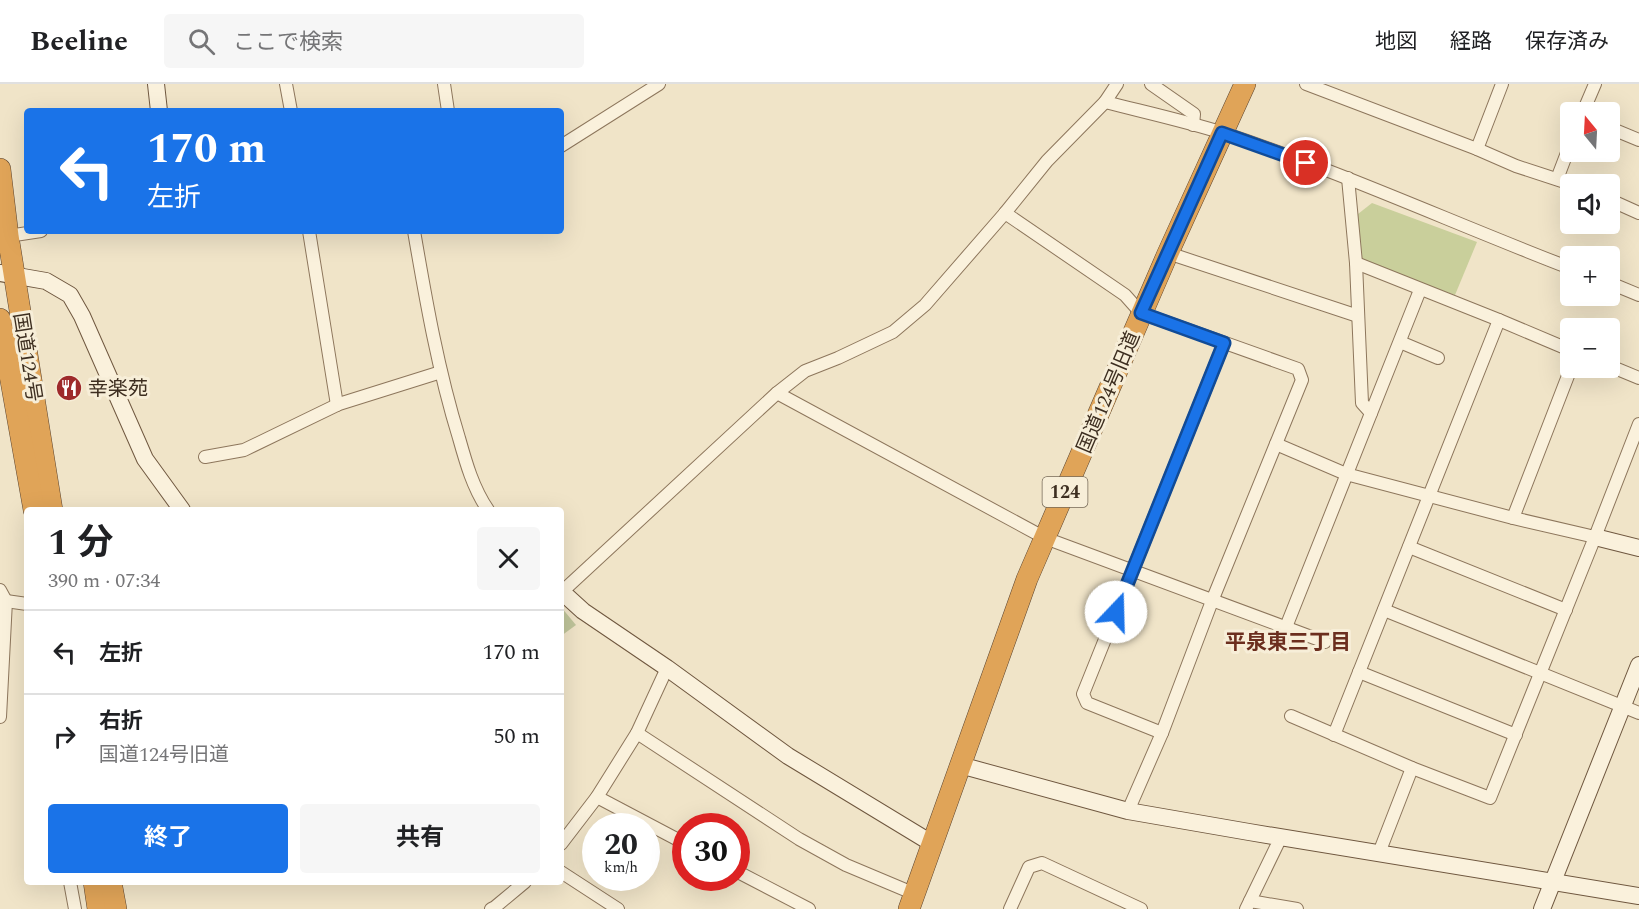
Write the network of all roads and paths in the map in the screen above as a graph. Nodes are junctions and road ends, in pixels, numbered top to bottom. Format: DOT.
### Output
graph roads {
  1 [pos="156,84"];
  2 [pos="286,84"];
  3 [pos="444,84"];
  4 [pos="636,84"];
  5 [pos="658,84"];
  6 [pos="1117,84"];
  7 [pos="1150,84"];
  8 [pos="1245,84"];
  9 [pos="1306,84"];
  10 [pos="1595,84"];
  11 [pos="1500,85"];
  12 [pos="638,97"];
  13 [pos="1105,102"];
  14 [pos="1588,102"];
  15 [pos="159,108"];
  16 [pos="290,108"];
  17 [pos="448,108"];
  18 [pos="1193,125"];
  19 [pos="1620,132"];
  20 [pos="1222,133"];
  21 [pos="1639,140"];
  22 [pos="564,145"];
  23 [pos="1477,149"];
  24 [pos="1564,162"];
  25 [pos="0,169"];
  26 [pos="1348,178"];
  27 [pos="1557,179"];
  28 [pos="1560,180"];
  29 [pos="1620,205"];
  30 [pos="1005,213"];
  31 [pos="1639,213"];
  32 [pos="24,234"];
  33 [pos="309,234"];
  34 [pos="415,234"];
  35 [pos="8,236"];
  36 [pos="1168,252"];
  37 [pos="1356,263"];
  38 [pos="1560,264"];
  39 [pos="8,274"];
  40 [pos="1620,287"];
  41 [pos="1420,290"];
  42 [pos="1639,295"];
  43 [pos="1141,313"];
  44 [pos="1358,316"];
  45 [pos="0,319"];
  46 [pos="1499,320"];
  47 [pos="1400,342"];
  48 [pos="1224,343"];
  49 [pos="1560,346"];
  50 [pos="1438,358"];
  51 [pos="1620,370"];
  52 [pos="441,372"];
  53 [pos="1567,378"];
  54 [pos="1639,378"];
  55 [pos="777,393"];
  56 [pos="337,405"];
  57 [pos="1371,413"];
  58 [pos="1639,424"];
  59 [pos="1276,444"];
  60 [pos="205,457"];
  61 [pos="1346,474"];
  62 [pos="1430,496"];
  63 [pos="33,507"];
  64 [pos="51,507"];
  65 [pos="180,507"];
  66 [pos="486,507"];
  67 [pos="1514,518"];
  68 [pos="1595,537"];
  69 [pos="1045,538"];
  70 [pos="1409,547"];
  71 [pos="1639,549"];
  72 [pos="1132,570"];
  73 [pos="564,589"];
  74 [pos="564,592"];
  75 [pos="3,595"];
  76 [pos="1212,601"];
  77 [pos="24,603"];
  78 [pos="1384,610"];
  79 [pos="1566,610"];
  80 [pos="1286,627"];
  81 [pos="1325,642"];
  82 [pos="1639,664"];
  83 [pos="667,668"];
  84 [pos="1359,672"];
  85 [pos="1540,674"];
  86 [pos="1621,707"];
  87 [pos="1639,713"];
  88 [pos="1291,716"];
  89 [pos="0,717"];
  90 [pos="637,733"];
  91 [pos="1162,733"];
  92 [pos="1334,735"];
  93 [pos="1516,735"];
  94 [pos="960,765"];
  95 [pos="1412,768"];
  96 [pos="597,797"];
  97 [pos="1128,811"];
  98 [pos="672,837"];
  99 [pos="1281,837"];
  100 [pos="564,840"];
  101 [pos="933,844"];
  102 [pos="1379,853"];
  103 [pos="564,874"];
  104 [pos="750,878"];
  105 [pos="1552,882"];
  106 [pos="71,885"];
  107 [pos="94,885"];
  108 [pos="112,885"];
  109 [pos="522,885"];
  110 [pos="1639,896"];
  111 [pos="912,901"];
  112 [pos="1248,905"];
  113 [pos="75,909"];
  114 [pos="98,909"];
  115 [pos="116,909"];
  116 [pos="491,909"];
  117 [pos="618,909"];
  118 [pos="809,909"];
  119 [pos="1010,909"];
  120 [pos="1141,909"];
  121 [pos="1297,909"];
  122 [pos="1542,909"];
  1 -- 15 [label="street"];
  2 -- 16 [label="street"];
  3 -- 17 [label="street"];
  4 -- 12 [label="street"];
  5 -- 12 [label="street"];
  6 -- 13 [label="street"];
  7 -- 18 [label="street"];
  8 -- 20 [label="highway, 国道124号旧道 / 124"];
  9 -- 23 [label="street"];
  10 -- 14 [label="street"];
  11 -- 23 [label="street"];
  12 -- 22 [label="street"];
  13 -- 18 [label="street"];
  13 -- 30 [label="street"];
  18 -- 20 [label="street"];
  19 -- 21 [label="street"];
  20 -- 26 [label="street"];
  20 -- 36 [label="highway, 国道124号旧道 / 124"];
  23 -- 27 [label="street"];
  24 -- 27 [label="street"];
  25 -- 35 [label="highway, 国道124号"];
  26 -- 37 [label="street"];
  26 -- 38 [label="street"];
  27 -- 28 [label="street"];
  29 -- 31 [label="street"];
  30 -- 43 [label="street"];
  30 -- 55 [label="street"];
  32 -- 35 [label="street"];
  33 -- 56 [label="street"];
  34 -- 52 [label="street"];
  35 -- 39 [label="highway, 国道124号"];
  36 -- 43 [label="highway, 国道124号旧道 / 124"];
  36 -- 44 [label="street"];
  37 -- 41 [label="street"];
  37 -- 44 [label="street"];
  39 -- 64 [label="highway, 国道124号"];
  39 -- 65 [label="street"];
  40 -- 42 [label="street"];
  41 -- 46 [label="street"];
  41 -- 47 [label="street"];
  43 -- 48 [label="street"];
  43 -- 69 [label="highway, 国道124号旧道 / 124"];
  44 -- 57 [label="street"];
  45 -- 63 [label="highway, 国道124号"];
  46 -- 49 [label="street"];
  46 -- 62 [label="street"];
  47 -- 50 [label="street"];
  47 -- 57 [label="street"];
  48 -- 59 [label="street"];
  48 -- 72 [label="street"];
  51 -- 54 [label="street"];
  52 -- 56 [label="street"];
  52 -- 66 [label="street"];
  53 -- 67 [label="street"];
  55 -- 69 [label="street"];
  55 -- 73 [label="street"];
  56 -- 60 [label="street"];
  57 -- 61 [label="street"];
  58 -- 68 [label="street"];
  59 -- 61 [label="street"];
  59 -- 76 [label="street"];
  61 -- 62 [label="street"];
  61 -- 80 [label="street"];
  62 -- 67 [label="street"];
  62 -- 70 [label="street"];
  67 -- 68 [label="street"];
  68 -- 71 [label="street"];
  68 -- 79 [label="street"];
  69 -- 72 [label="street"];
  69 -- 94 [label="highway, 国道124号旧道 / 124"];
  70 -- 78 [label="street"];
  70 -- 79 [label="street"];
  72 -- 76 [label="street"];
  72 -- 91 [label="street"];
  74 -- 83 [label="street"];
  75 -- 77 [label="street"];
  75 -- 89 [label="street"];
  76 -- 80 [label="street"];
  76 -- 91 [label="street"];
  78 -- 84 [label="street"];
  78 -- 85 [label="street"];
  79 -- 85 [label="street"];
  80 -- 81 [label="street"];
  82 -- 86 [label="street"];
  83 -- 90 [label="street"];
  83 -- 101 [label="street"];
  84 -- 92 [label="street"];
  84 -- 93 [label="street"];
  85 -- 86 [label="street"];
  85 -- 93 [label="street"];
  86 -- 87 [label="street"];
  86 -- 105 [label="street"];
  88 -- 92 [label="street"];
  90 -- 96 [label="street"];
  90 -- 111 [label="street"];
  91 -- 97 [label="street"];
  92 -- 95 [label="street"];
  93 -- 95 [label="street"];
  94 -- 97 [label="street"];
  94 -- 101 [label="highway, 国道124号旧道 / 124"];
  95 -- 102 [label="street"];
  96 -- 98 [label="street"];
  96 -- 100 [label="street"];
  97 -- 99 [label="street"];
  99 -- 102 [label="street"];
  99 -- 112 [label="street"];
  101 -- 111 [label="highway, 国道124号旧道 / 124"];
  102 -- 105 [label="street"];
  103 -- 117 [label="street"];
  104 -- 118 [label="street"];
  105 -- 110 [label="street"];
  105 -- 122 [label="street"];
  106 -- 113 [label="street"];
  107 -- 114 [label="highway"];
  108 -- 115 [label="highway"];
  109 -- 116 [label="street"];
  112 -- 121 [label="street"];
  119 -- 120 [label="street"];
}
